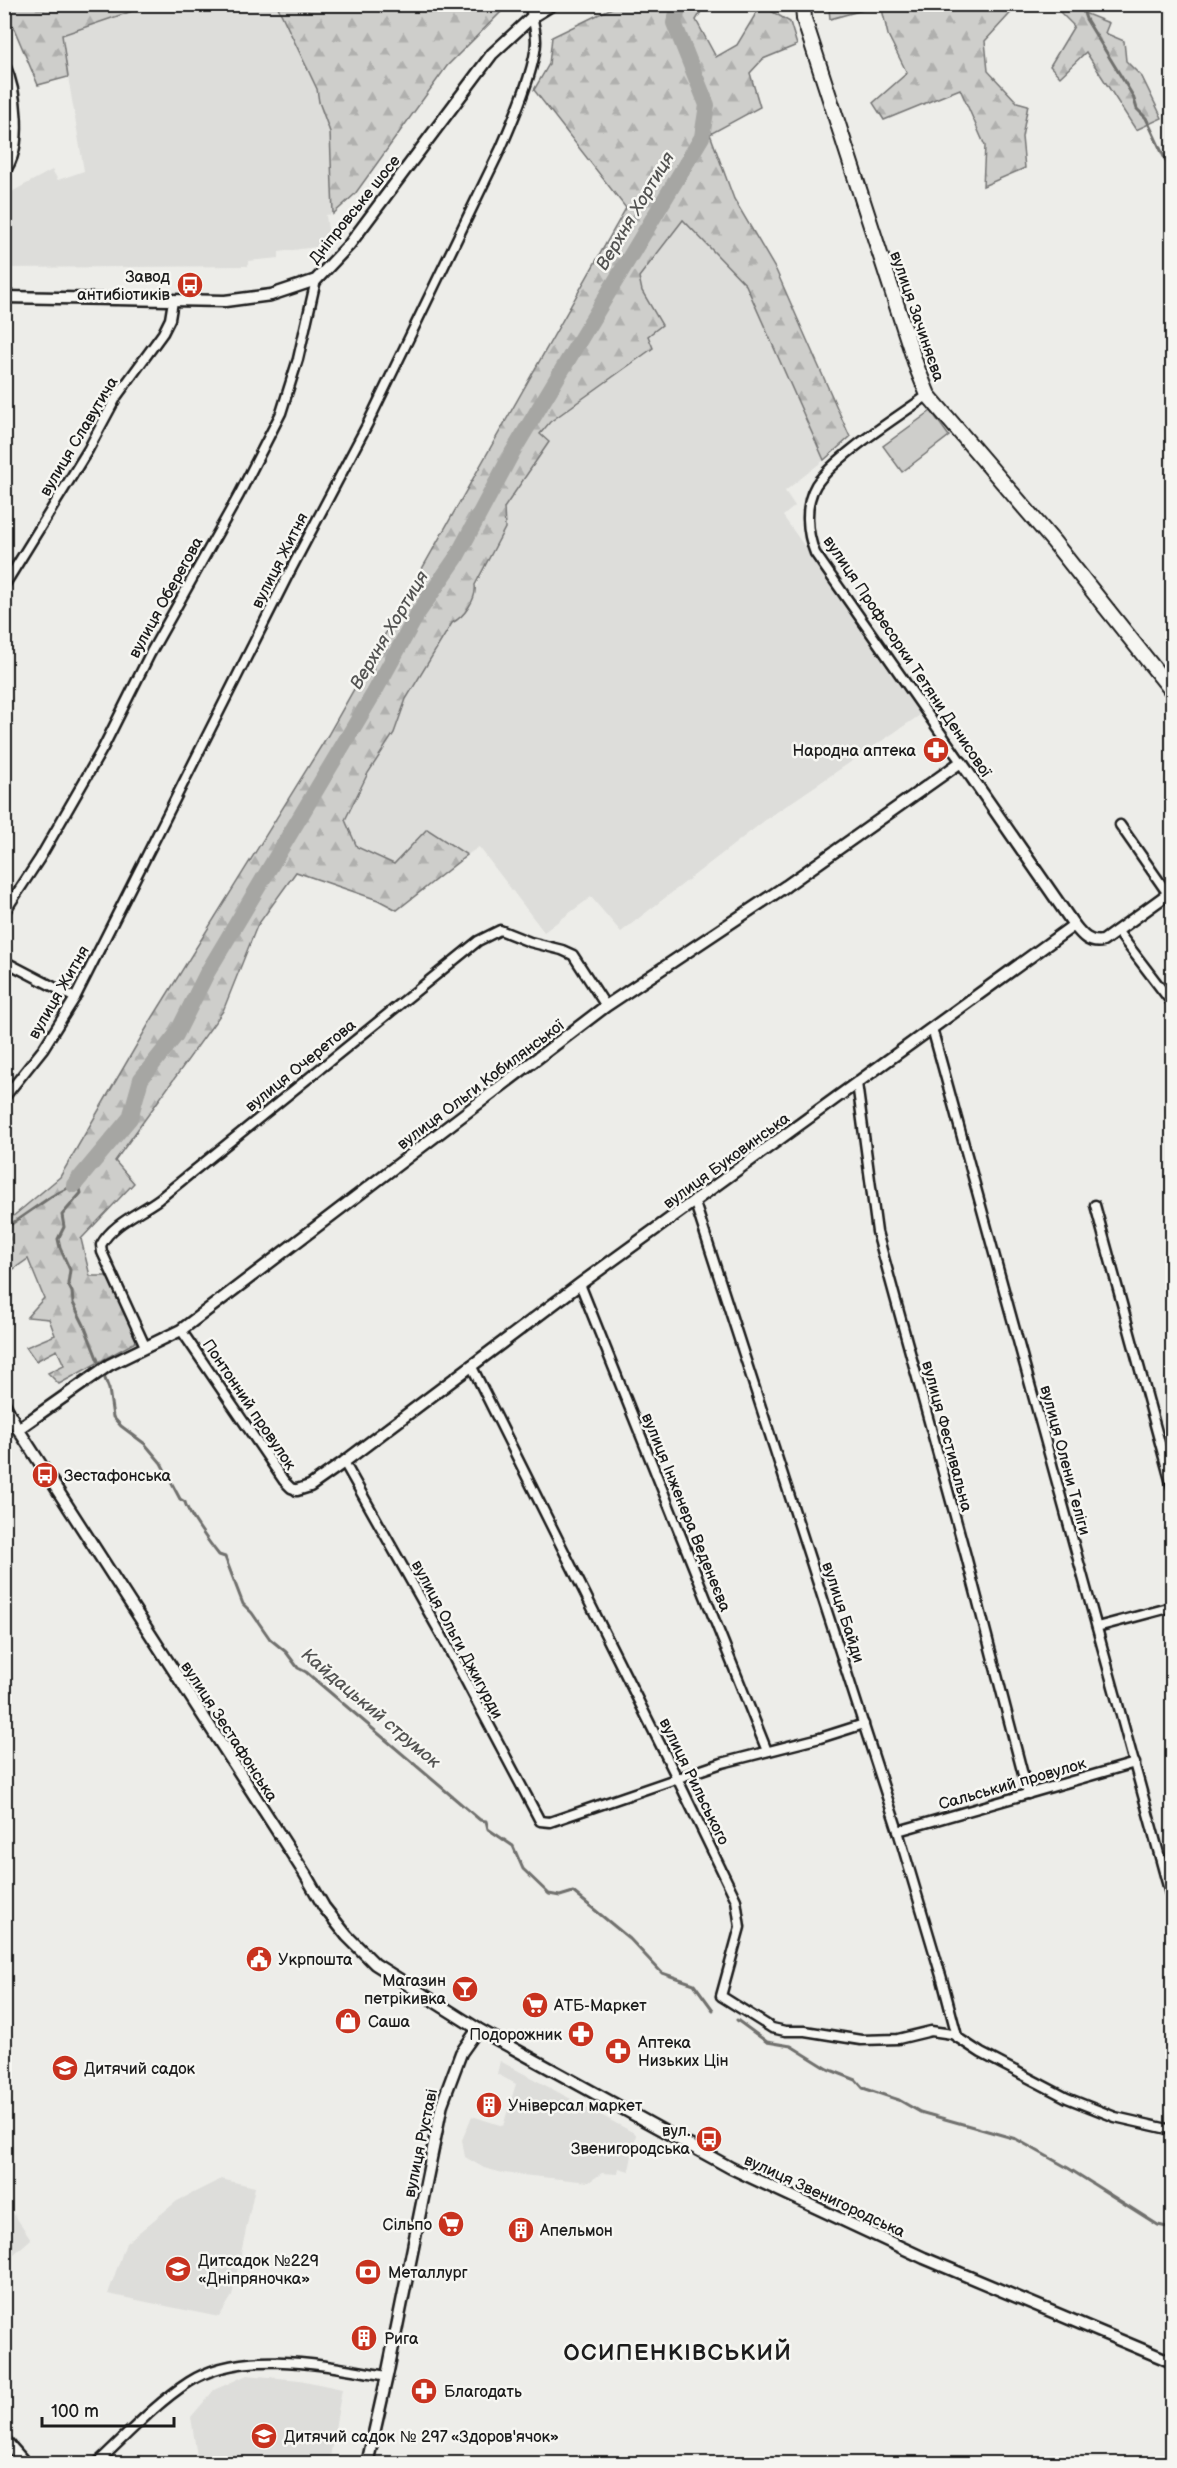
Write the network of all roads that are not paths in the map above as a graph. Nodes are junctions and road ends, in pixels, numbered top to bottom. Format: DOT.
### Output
graph roads {
  1 [pos="529,4"];
  2 [pos="553,4"];
  3 [pos="795,4"];
  4 [pos="803,4"];
  5 [pos="532,17"];
  6 [pos="804,19"];
  7 [pos="4,65"];
  8 [pos="4,171"];
  9 [pos="316,280"];
  10 [pos="4,297"];
  11 [pos="173,301"];
  12 [pos="928,395"];
  13 [pos="4,586"];
  14 [pos="1173,692"];
  15 [pos="962,762"];
  16 [pos="1120,825"];
  17 [pos="1171,893"];
  18 [pos="4,913"];
  19 [pos="1074,925"];
  20 [pos="1118,932"];
  21 [pos="4,961"];
  22 [pos="75,998"];
  23 [pos="1173,1003"];
  24 [pos="606,1006"];
  25 [pos="932,1028"];
  26 [pos="857,1083"];
  27 [pos="4,1098"];
  28 [pos="694,1200"];
  29 [pos="1095,1205"];
  30 [pos="580,1284"];
  31 [pos="182,1330"];
  32 [pos="145,1346"];
  33 [pos="471,1365"];
  34 [pos="4,1403"];
  35 [pos="18,1429"];
  36 [pos="344,1462"];
  37 [pos="1173,1487"];
  38 [pos="297,1490"];
  39 [pos="1173,1607"];
  40 [pos="1097,1627"];
  41 [pos="864,1724"];
  42 [pos="766,1751"];
  43 [pos="1135,1763"];
  44 [pos="678,1780"];
  45 [pos="1028,1794"];
  46 [pos="898,1831"];
  47 [pos="1168,1867"];
  48 [pos="1173,1900"];
  49 [pos="478,2029"];
  50 [pos="957,2036"];
  51 [pos="1173,2130"];
  52 [pos="1173,2362"];
  53 [pos="387,2376"];
  54 [pos="4,2439"];
  55 [pos="26,2463"];
  56 [pos="96,2463"];
  57 [pos="367,2463"];
  1 -- 5 [label="street, вулиця Житня"];
  2 -- 5 [label="street, Дніпровське шосе"];
  3 -- 6 [label="main road"];
  4 -- 6 [label="main road"];
  5 -- 9 [label="street, Дніпровське шосе"];
  5 -- 22 [label="street, вулиця Житня"];
  6 -- 12 [label="main road, вулиця Зачиняєва"];
  7 -- 8 [label="street"];
  9 -- 11 [label="street, Дніпровське шосе"];
  9 -- 18 [label="street, вулиця Оберегова"];
  10 -- 11 [label="street, Дніпровське шосе"];
  11 -- 13 [label="street, вулиця Славутича"];
  12 -- 14 [label="main road, вулиця Зачиняєва"];
  12 -- 15 [label="street, вулиця Професорки Тетяни Денисової"];
  15 -- 19 [label="street, вулиця Професорки Тетяни Денисової"];
  15 -- 24 [label="street, вулиця Ольги Кобилянської"];
  16 -- 17 [label="street"];
  17 -- 20 [label="street"];
  19 -- 20 [label="street"];
  19 -- 25 [label="street, вулиця Буковинська"];
  20 -- 23 [label="street"];
  21 -- 22 [label="street"];
  22 -- 27 [label="street, вулиця Житня"];
  24 -- 31 [label="street, вулиця Ольги Кобилянської"];
  24 -- 32 [label="street, вулиця Очеретова"];
  25 -- 26 [label="street, вулиця Буковинська"];
  25 -- 40 [label="street, вулиця Олени Теліги"];
  26 -- 28 [label="street, вулиця Буковинська"];
  26 -- 45 [label="street, вулиця Фестивальна"];
  28 -- 30 [label="street, вулиця Буковинська"];
  28 -- 41 [label="street, вулиця Байди"];
  29 -- 37 [label="street"];
  30 -- 33 [label="street, вулиця Буковинська"];
  30 -- 42 [label="street, вулиця Інженера Веденеєва"];
  31 -- 32 [label="street, вулиця Ольги Кобилянської"];
  31 -- 38 [label="street, Понтонний провулок"];
  32 -- 35 [label="street, вулиця Ольги Кобилянської"];
  33 -- 36 [label="street, вулиця Буковинська"];
  33 -- 44 [label="street, вулиця Рильського"];
  34 -- 35 [label="street, вулиця Зестафонська"];
  35 -- 49 [label="street, вулиця Зестафонська"];
  36 -- 38 [label="street, вулиця Буковинська"];
  36 -- 44 [label="street, вулиця Ольги Джигурди"];
  39 -- 40 [label="street"];
  40 -- 43 [label="street, вулиця Олени Теліги"];
  41 -- 42 [label="street"];
  41 -- 46 [label="street, вулиця Байди"];
  42 -- 44 [label="street"];
  43 -- 45 [label="street, Сальський провулок"];
  43 -- 47 [label="street, вулиця Олени Теліги"];
  44 -- 50 [label="street, вулиця Рильського"];
  45 -- 46 [label="street, Сальський провулок"];
  46 -- 50 [label="street, вулиця Байди"];
  47 -- 48 [label="street, вулиця Олени Теліги"];
  49 -- 52 [label="street, вулиця Звенигородська"];
  49 -- 53 [label="street, вулиця Руставі"];
  50 -- 51 [label="street"];
  53 -- 56 [label="street"];
  53 -- 57 [label="street, вулиця Руставі"];
  54 -- 55 [label="street"];
}
